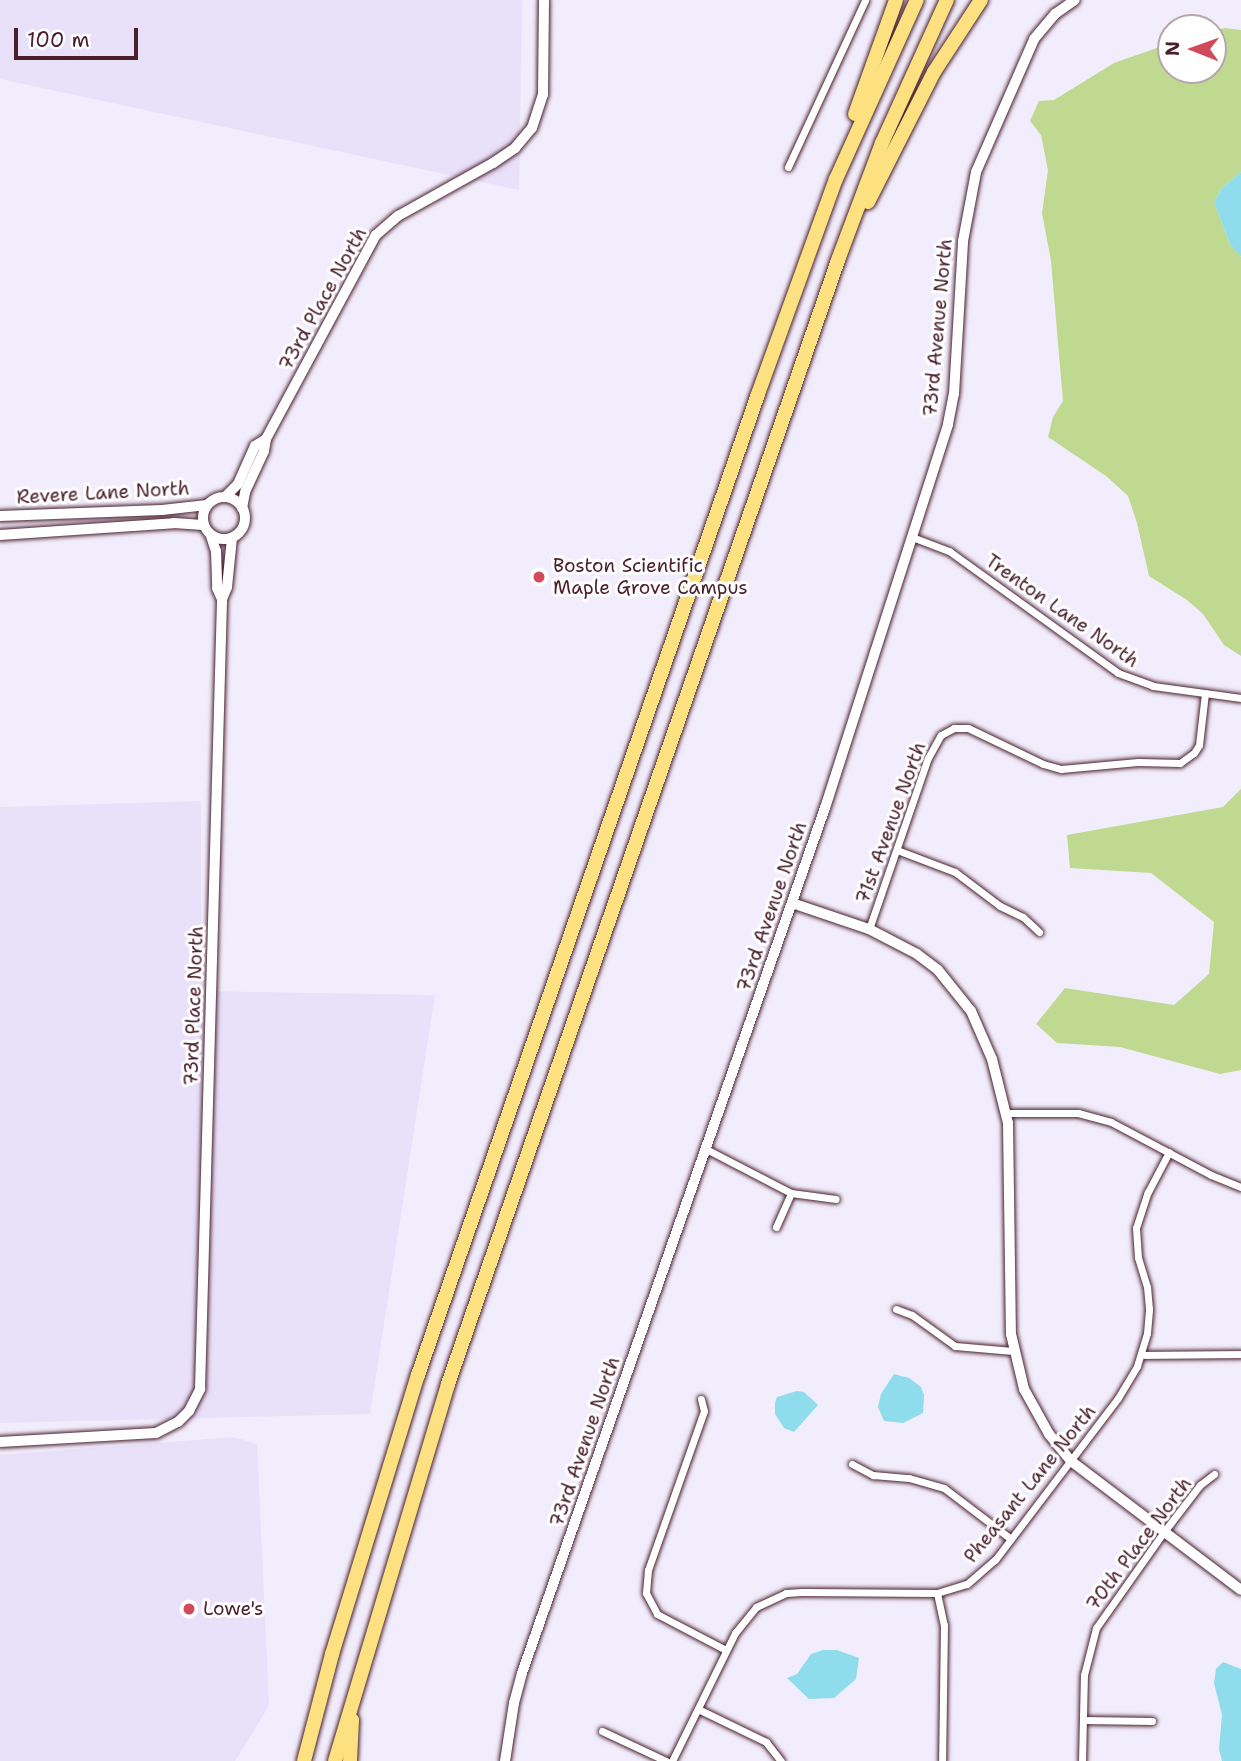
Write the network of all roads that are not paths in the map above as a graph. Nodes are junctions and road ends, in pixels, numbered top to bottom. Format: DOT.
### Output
graph roads {
  1 [pos="544,0"];
  2 [pos="865,0"];
  3 [pos="896,0"];
  4 [pos="917,0"];
  5 [pos="947,0"];
  6 [pos="981,0"];
  7 [pos="1075,0"];
  8 [pos="788,167"];
  9 [pos="816,229"];
  10 [pos="823,303"];
  11 [pos="266,439"];
  12 [pos="225,497"];
  13 [pos="207,505"];
  14 [pos="242,508"];
  15 [pos="0,516"];
  16 [pos="203,525"];
  17 [pos="0,535"];
  18 [pos="212,536"];
  19 [pos="912,537"];
  20 [pos="232,538"];
  21 [pos="222,599"];
  22 [pos="1205,693"];
  23 [pos="1241,698"];
  24 [pos="897,850"];
  25 [pos="792,903"];
  26 [pos="869,929"];
  27 [pos="1038,932"];
  28 [pos="1006,1112"];
  29 [pos="706,1149"];
  30 [pos="1169,1152"];
  31 [pos="1241,1187"];
  32 [pos="790,1193"];
  33 [pos="836,1199"];
  34 [pos="776,1227"];
  35 [pos="896,1310"];
  36 [pos="1013,1351"];
  37 [pos="1241,1354"];
  38 [pos="1141,1355"];
  39 [pos="701,1399"];
  40 [pos="0,1442"];
  41 [pos="1071,1461"];
  42 [pos="852,1464"];
  43 [pos="1214,1474"];
  44 [pos="1163,1533"];
  45 [pos="1011,1539"];
  46 [pos="1241,1590"];
  47 [pos="937,1593"];
  48 [pos="726,1650"];
  49 [pos="332,1654"];
  50 [pos="352,1702"];
  51 [pos="698,1709"];
  52 [pos="1083,1720"];
  53 [pos="1152,1721"];
  54 [pos="602,1731"];
  55 [pos="295,1761"];
  56 [pos="304,1761"];
  57 [pos="334,1761"];
  58 [pos="350,1761"];
  59 [pos="505,1761"];
  60 [pos="666,1761"];
  61 [pos="672,1761"];
  62 [pos="781,1761"];
  63 [pos="942,1761"];
  64 [pos="1082,1761"];
  1 -- 11 [label="street, 73rd Place North"];
  2 -- 8 [label="street"];
  3 -- 9 [label="highway"];
  4 -- 9 [label="highway"];
  5 -- 10 [label="highway"];
  6 -- 10 [label="highway"];
  7 -- 19 [label="street, 73rd Avenue North"];
  9 -- 49 [label="highway"];
  10 -- 50 [label="highway"];
  11 -- 12 [label="street, 73rd Place North"];
  11 -- 14 [label="street, 73rd Place North"];
  12 -- 13 [label="street"];
  12 -- 14 [label="street"];
  13 -- 15 [label="street, Revere Lane North"];
  13 -- 16 [label="street"];
  14 -- 20 [label="street"];
  16 -- 17 [label="street, Revere Lane North"];
  16 -- 18 [label="street"];
  18 -- 20 [label="street"];
  18 -- 21 [label="street, 73rd Place North"];
  19 -- 22 [label="street, Trenton Lane North"];
  19 -- 25 [label="street, 73rd Avenue North"];
  20 -- 21 [label="street, 73rd Place North"];
  21 -- 40 [label="street, 73rd Place North"];
  22 -- 23 [label="street, Trenton Lane North"];
  22 -- 24 [label="street, 71st Avenue North"];
  24 -- 26 [label="street, 71st Avenue North"];
  24 -- 27 [label="street"];
  25 -- 26 [label="street"];
  25 -- 29 [label="street, 73rd Avenue North"];
  26 -- 28 [label="street"];
  28 -- 30 [label="street"];
  28 -- 36 [label="street"];
  29 -- 32 [label="street"];
  29 -- 59 [label="street, 73rd Avenue North"];
  30 -- 31 [label="street"];
  30 -- 38 [label="street, Pheasant Lane North"];
  32 -- 33 [label="street"];
  32 -- 34 [label="street"];
  35 -- 36 [label="street"];
  36 -- 41 [label="street"];
  37 -- 38 [label="street"];
  38 -- 41 [label="street, Pheasant Lane North"];
  39 -- 48 [label="street"];
  41 -- 44 [label="street"];
  41 -- 45 [label="street, Pheasant Lane North"];
  42 -- 45 [label="street"];
  43 -- 44 [label="street, 70th Place North"];
  44 -- 46 [label="street"];
  44 -- 52 [label="street, 70th Place North"];
  45 -- 47 [label="street, Pheasant Lane North"];
  47 -- 48 [label="street, Pheasant Lane North"];
  47 -- 63 [label="street"];
  48 -- 51 [label="street, Pheasant Lane North"];
  49 -- 55 [label="highway"];
  49 -- 56 [label="highway"];
  50 -- 57 [label="highway"];
  50 -- 58 [label="highway"];
  51 -- 61 [label="street, Pheasant Lane North"];
  51 -- 62 [label="street"];
  52 -- 53 [label="street"];
  52 -- 64 [label="street, 70th Place North"];
  54 -- 60 [label="street"];
}
